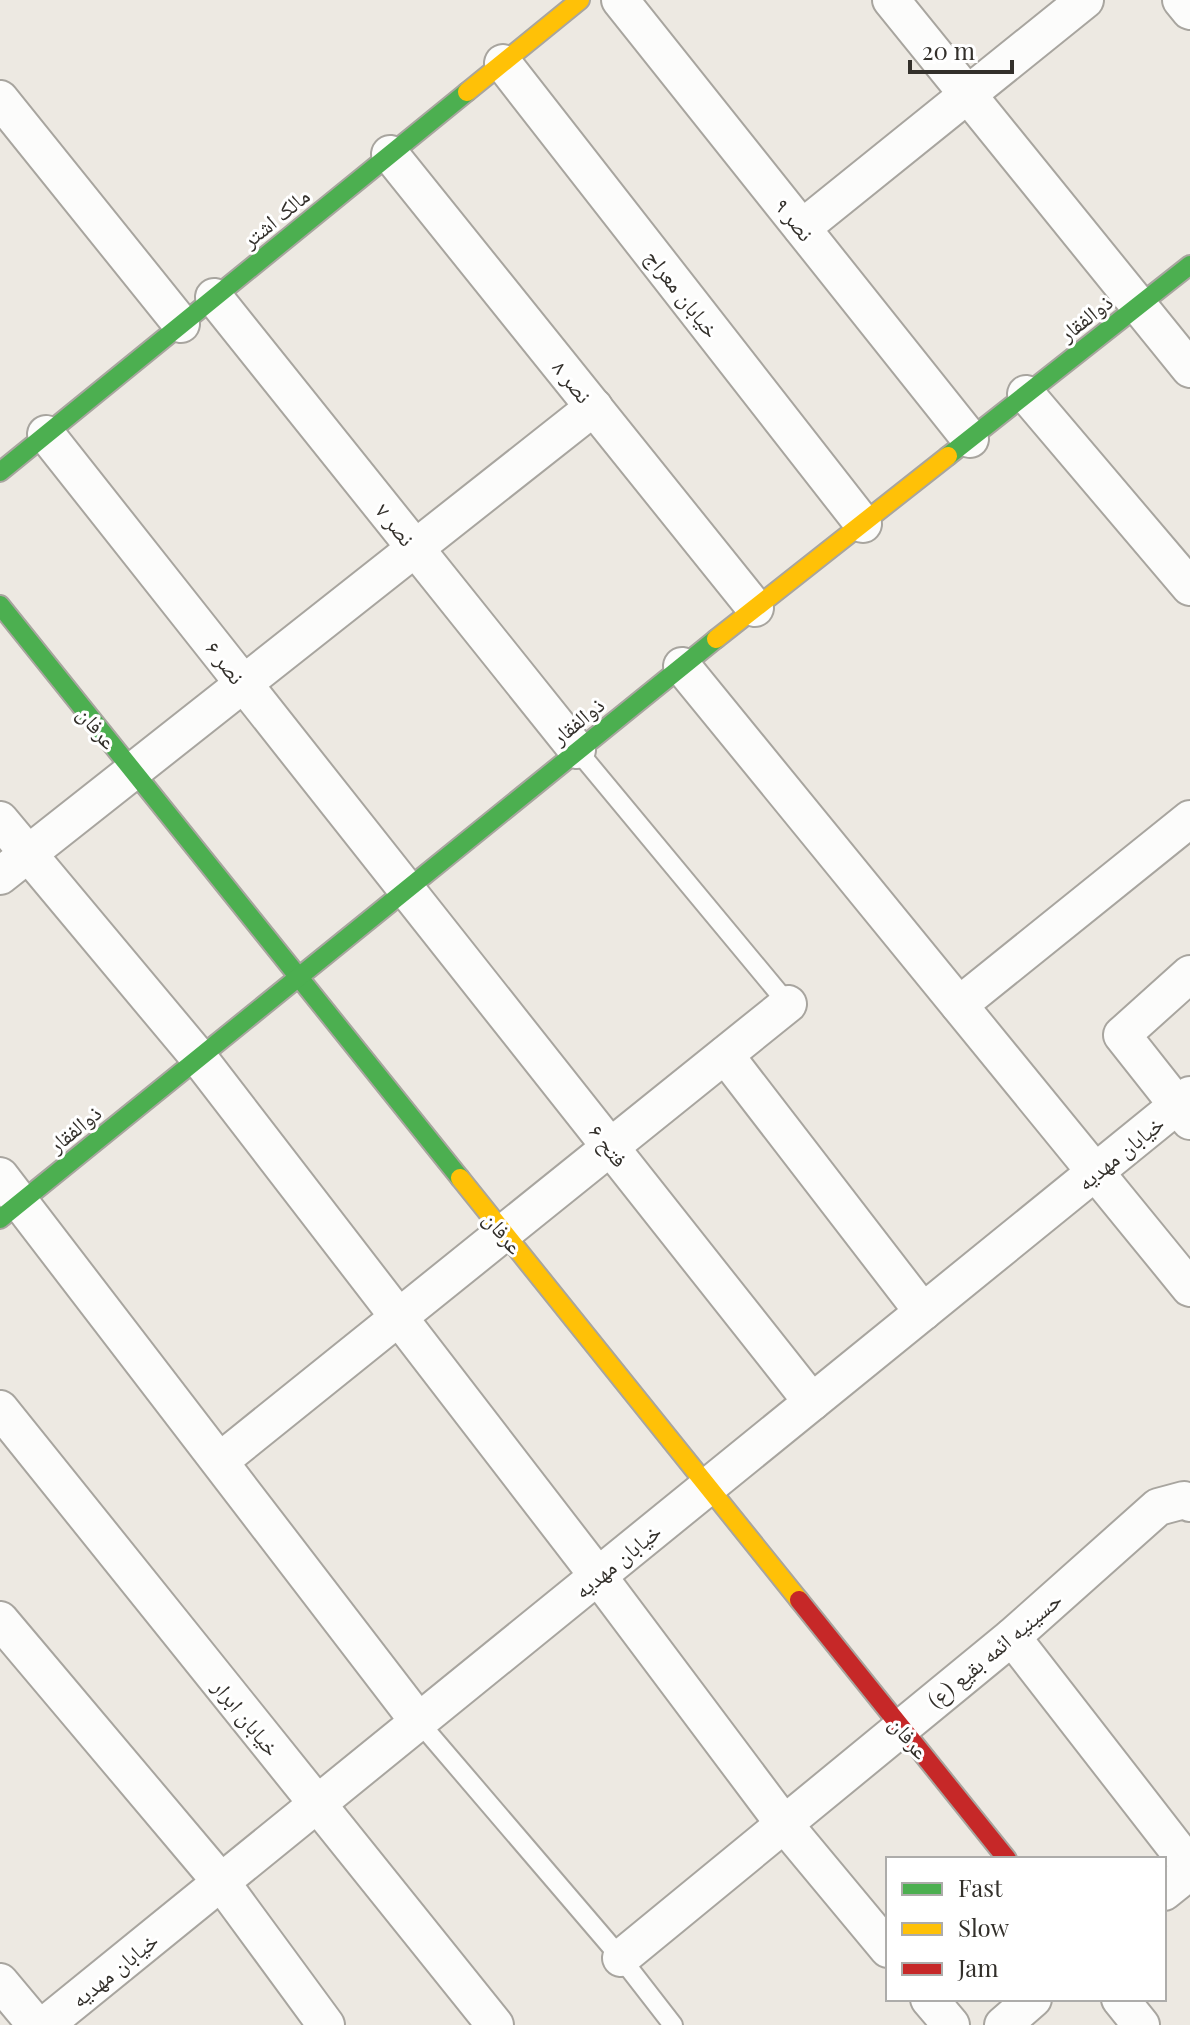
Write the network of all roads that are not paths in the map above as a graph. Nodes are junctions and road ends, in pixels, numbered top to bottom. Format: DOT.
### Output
graph roads {
  1 [pos="580,0"];
  2 [pos="620,0"];
  3 [pos="891,0"];
  4 [pos="1085,0"];
  5 [pos="1181,0"];
  6 [pos="1190,11"];
  7 [pos="503,63"];
  8 [pos="967,95"];
  9 [pos="0,99"];
  10 [pos="390,154"];
  11 [pos="802,228"];
  12 [pos="1190,265"];
  13 [pos="214,297"];
  14 [pos="1139,305"];
  15 [pos="181,324"];
  16 [pos="1190,369"];
  17 [pos="1026,394"];
  18 [pos="594,407"];
  19 [pos="46,434"];
  20 [pos="970,439"];
  21 [pos="0,472"];
  22 [pos="863,524"];
  23 [pos="415,548"];
  24 [pos="1190,587"];
  25 [pos="0,605"];
  26 [pos="755,608"];
  27 [pos="682,666"];
  28 [pos="243,684"];
  29 [pos="577,750"];
  30 [pos="133,771"];
  31 [pos="1190,819"];
  32 [pos="0,820"];
  33 [pos="28,854"];
  34 [pos="0,876"];
  35 [pos="406,889"];
  36 [pos="1190,974"];
  37 [pos="299,977"];
  38 [pos="788,1004"];
  39 [pos="959,1005"];
  40 [pos="725,1055"];
  41 [pos="199,1058"];
  42 [pos="1186,1107"];
  43 [pos="611,1147"];
  44 [pos="1095,1172"];
  45 [pos="7,1199"];
  46 [pos="504,1233"];
  47 [pos="1190,1288"];
  48 [pos="923,1312"];
  49 [pos="399,1317"];
  50 [pos="812,1402"];
  51 [pos="0,1409"];
  52 [pos="220,1461"];
  53 [pos="708,1486"];
  54 [pos="1187,1502"];
  55 [pos="598,1576"];
  56 [pos="4,1633"];
  57 [pos="1012,1637"];
  58 [pos="419,1722"];
  59 [pos="901,1727"];
  60 [pos="317,1804"];
  61 [pos="784,1824"];
  62 [pos="1005,1857"];
  63 [pos="1190,1869"];
  64 [pos="221,1882"];
  65 [pos="1166,1890"];
  66 [pos="886,1947"];
  67 [pos="621,1958"];
  68 [pos="0,1982"];
  69 [pos="931,2001"];
  70 [pos="1031,2001"];
  71 [pos="1122,2001"];
  72 [pos="36,2025"];
  73 [pos="45,2025"];
  74 [pos="326,2025"];
  75 [pos="495,2025"];
  76 [pos="673,2025"];
  77 [pos="951,2025"];
  78 [pos="1003,2025"];
  79 [pos="1141,2025"];
  1 -- 7 [label="street, مالک اشتر"];
  2 -- 11 [label="street, نصر ۹"];
  3 -- 8 [label="street"];
  4 -- 8 [label="street"];
  5 -- 6 [label="street"];
  7 -- 10 [label="street, مالک اشتر"];
  7 -- 22 [label="street, خیابان معراج"];
  8 -- 11 [label="street"];
  8 -- 14 [label="street"];
  9 -- 15 [label="street"];
  10 -- 13 [label="street, مالک اشتر"];
  10 -- 18 [label="street, نصر ۸"];
  11 -- 20 [label="street, نصر ۹"];
  12 -- 14 [label="street, ذوالفقار"];
  13 -- 15 [label="street, مالک اشتر"];
  13 -- 23 [label="street, نصر ۷"];
  14 -- 16 [label="street"];
  14 -- 17 [label="street, ذوالفقار"];
  15 -- 19 [label="street, مالک اشتر"];
  17 -- 20 [label="street, ذوالفقار"];
  17 -- 24 [label="street"];
  18 -- 23 [label="street"];
  18 -- 26 [label="street, نصر ۸"];
  19 -- 21 [label="street, مالک اشتر"];
  19 -- 28 [label="street, نصر ۶"];
  20 -- 22 [label="street, ذوالفقار"];
  22 -- 26 [label="street, ذوالفقار"];
  23 -- 28 [label="street"];
  23 -- 29 [label="street, نصر ۷"];
  25 -- 30 [label="street, عرفان"];
  26 -- 27 [label="street, ذوالفقار"];
  27 -- 29 [label="street, ذوالفقار"];
  27 -- 39 [label="street"];
  28 -- 30 [label="street"];
  28 -- 35 [label="street, نصر ۶"];
  29 -- 35 [label="street, ذوالفقار"];
  29 -- 38 [label="lane"];
  30 -- 33 [label="street"];
  30 -- 37 [label="street, عرفان"];
  31 -- 39 [label="street"];
  32 -- 33 [label="street"];
  33 -- 34 [label="street"];
  33 -- 41 [label="street"];
  35 -- 37 [label="street, ذوالفقار"];
  35 -- 43 [label="street, فتح ۶"];
  36 -- 42 [label="street"];
  37 -- 41 [label="street, ذوالفقار"];
  37 -- 46 [label="street, عرفان"];
  38 -- 40 [label="street"];
  39 -- 44 [label="street"];
  40 -- 43 [label="street"];
  40 -- 48 [label="street"];
  41 -- 45 [label="street, ذوالفقار"];
  41 -- 49 [label="street"];
  42 -- 44 [label="street, خیابان مهدیه"];
  43 -- 46 [label="street"];
  43 -- 50 [label="street, فتح ۶"];
  44 -- 47 [label="street"];
  44 -- 48 [label="street, خیابان مهدیه"];
  45 -- 52 [label="street"];
  46 -- 49 [label="street"];
  46 -- 53 [label="street, عرفان"];
  48 -- 50 [label="street, خیابان مهدیه"];
  49 -- 52 [label="street"];
  49 -- 55 [label="street"];
  50 -- 53 [label="street, خیابان مهدیه"];
  51 -- 60 [label="street, خیابان ابرار"];
  52 -- 58 [label="street"];
  53 -- 55 [label="street, خیابان مهدیه"];
  53 -- 59 [label="street, عرفان"];
  54 -- 57 [label="street, حسینیه ائمه بقیع (ع)"];
  55 -- 58 [label="street, خیابان مهدیه"];
  55 -- 61 [label="street"];
  56 -- 64 [label="street"];
  57 -- 59 [label="street, حسینیه ائمه بقیع (ع)"];
  57 -- 63 [label="street"];
  58 -- 60 [label="street, خیابان مهدیه"];
  58 -- 67 [label="lane"];
  59 -- 61 [label="street, حسینیه ائمه بقیع (ع)"];
  59 -- 62 [label="street, عرفان"];
  60 -- 64 [label="street, خیابان مهدیه"];
  60 -- 75 [label="street, خیابان ابرار"];
  61 -- 66 [label="street"];
  61 -- 67 [label="street, حسینیه ائمه بقیع (ع)"];
  63 -- 65 [label="street"];
  64 -- 73 [label="street, خیابان مهدیه"];
  64 -- 74 [label="street"];
  67 -- 76 [label="lane"];
  68 -- 72 [label="street"];
  69 -- 77 [label="street"];
  70 -- 78 [label="street"];
  71 -- 79 [label="street"];
}
